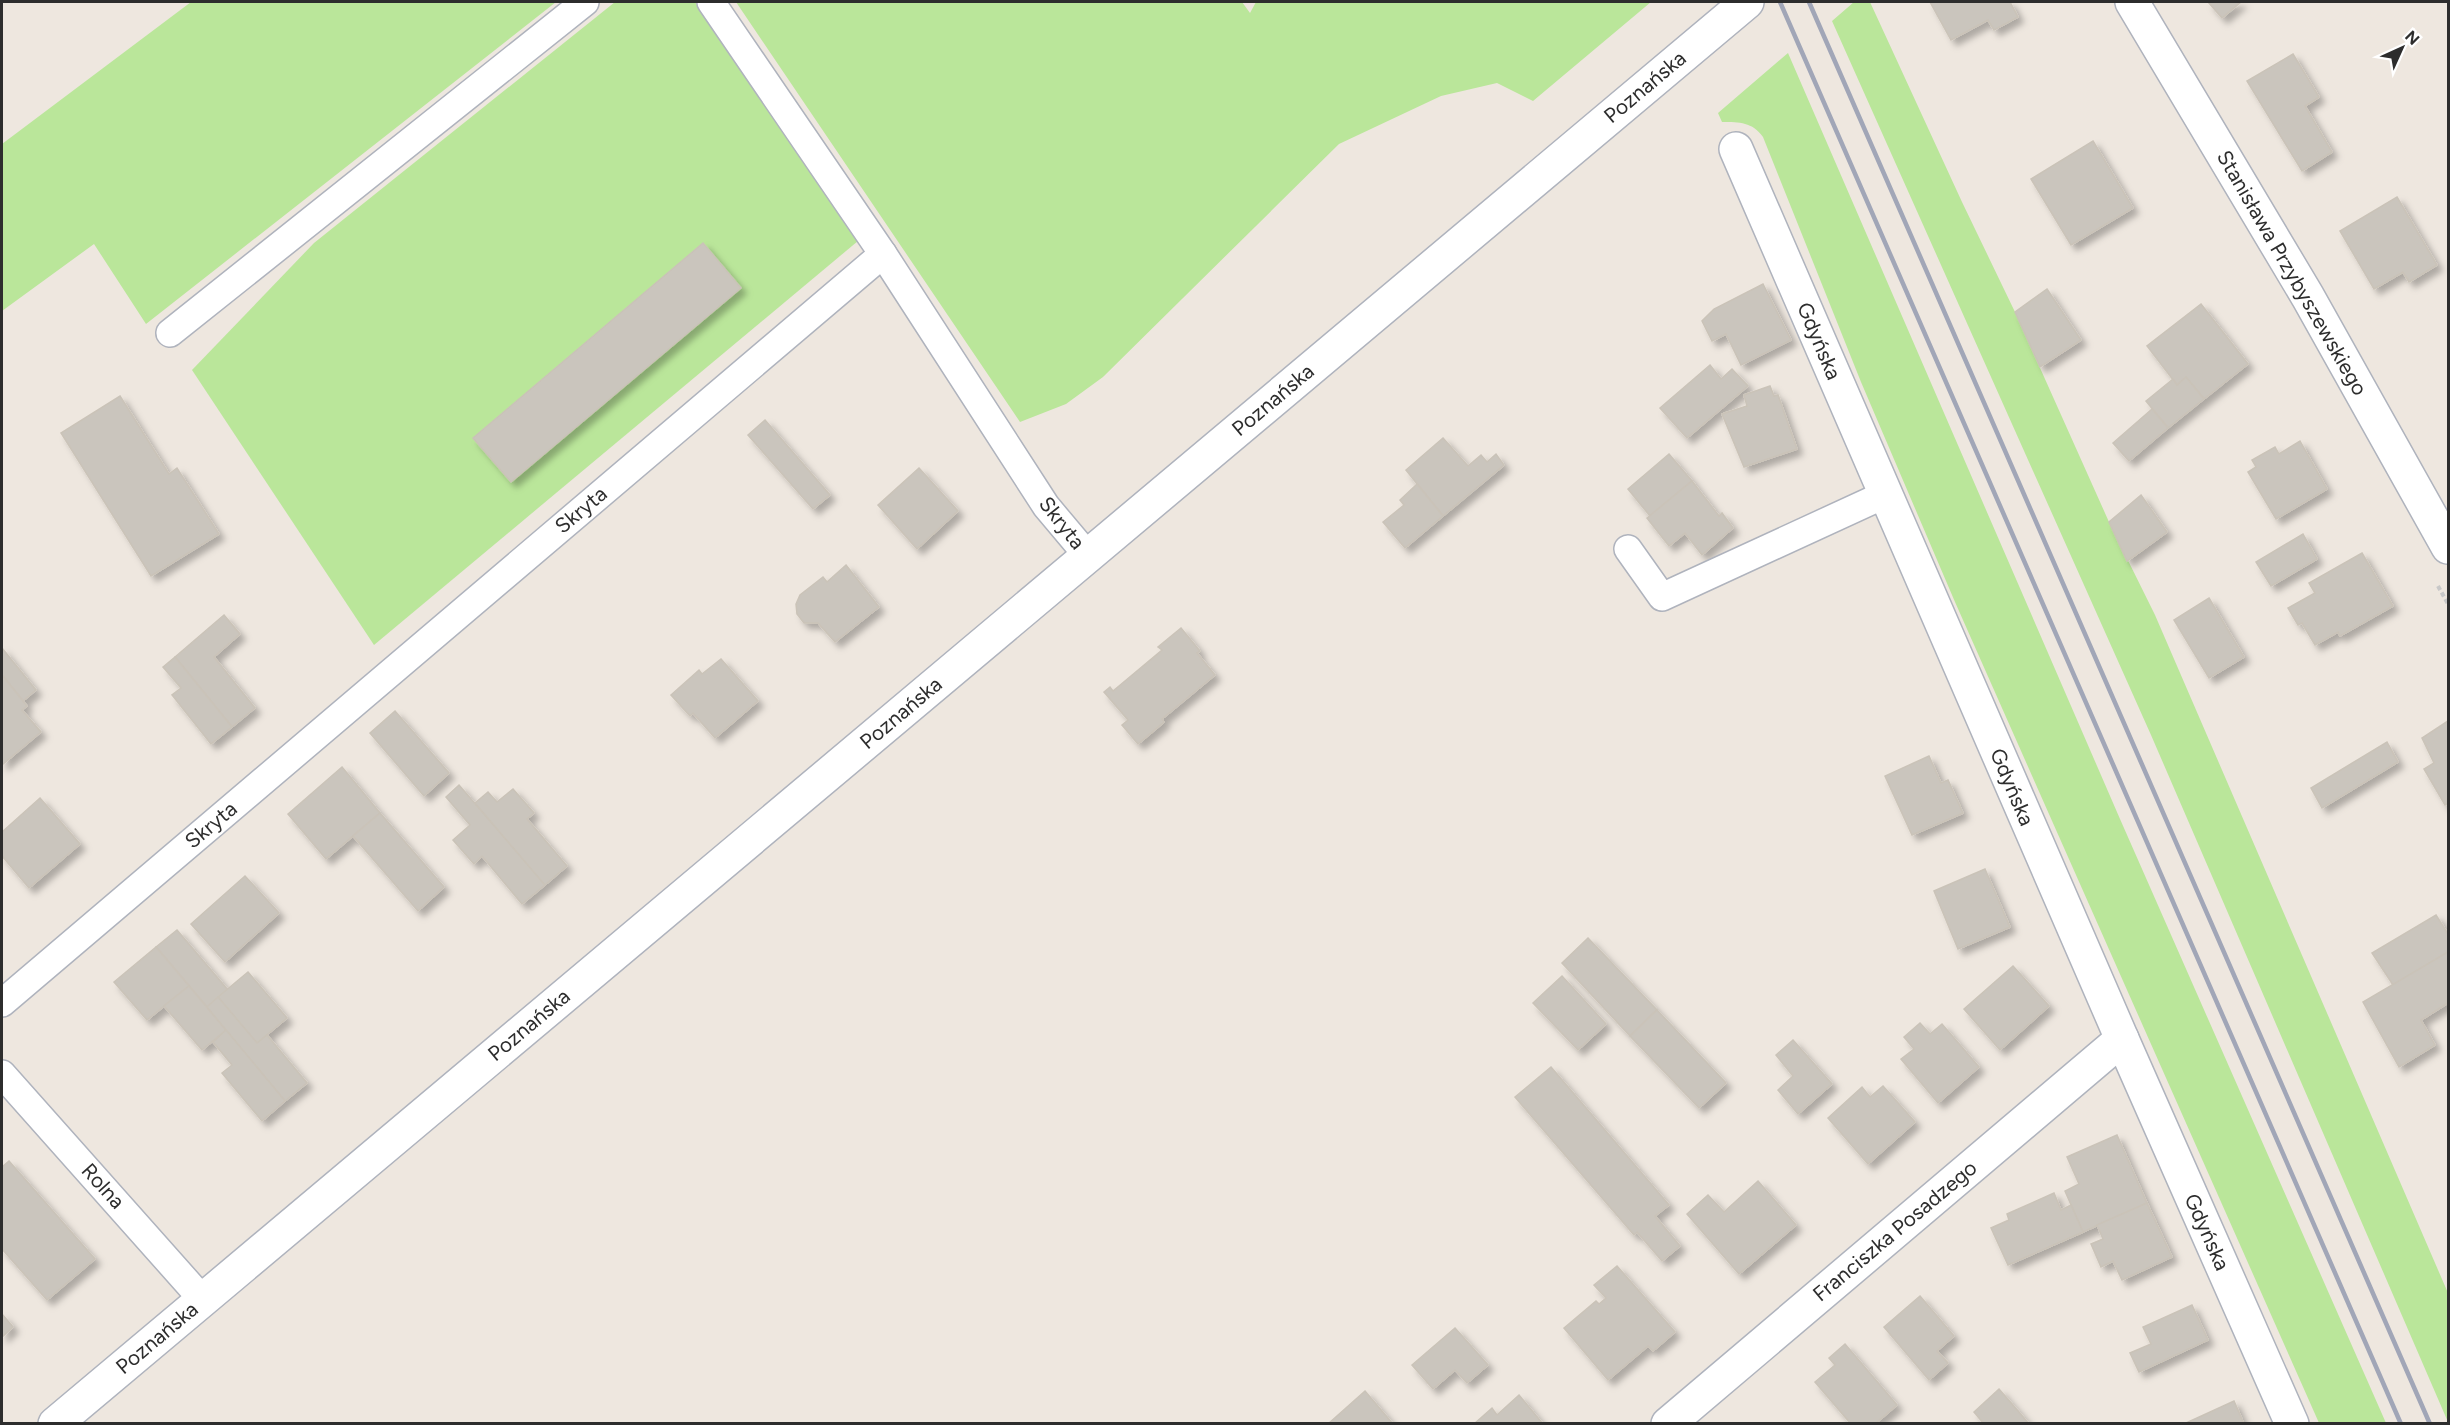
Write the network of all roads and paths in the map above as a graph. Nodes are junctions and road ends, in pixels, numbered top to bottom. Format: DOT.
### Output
graph roads {
  1 [pos="585,2"];
  2 [pos="711,2"];
  3 [pos="1747,2"];
  4 [pos="2132,2"];
  5 [pos="1736,149"];
  6 [pos="882,254"];
  7 [pos="170,333"];
  8 [pos="1886,494"];
  9 [pos="2448,547"];
  10 [pos="1628,549"];
  11 [pos="1088,556"];
  12 [pos="2,1003"];
  13 [pos="2122,1039"];
  14 [pos="2,1074"];
  15 [pos="203,1300"];
  16 [pos="55,1424"];
  17 [pos="1668,1424"];
  18 [pos="2292,1424"];
  1 -- 7 [label="lane"];
  2 -- 6 [label="lane"];
  3 -- 11 [label="street, Poznańska"];
  4 -- 9 [label="street, Stanisława Przybyszewskiego"];
  5 -- 8 [label="street, Gdyńska"];
  6 -- 11 [label="lane, Skryta"];
  6 -- 12 [label="lane, Skryta"];
  8 -- 10 [label="lane"];
  8 -- 13 [label="street, Gdyńska"];
  11 -- 15 [label="street, Poznańska"];
  13 -- 17 [label="street, Franciszka Posadzego"];
  13 -- 18 [label="street, Gdyńska"];
  14 -- 15 [label="lane, Rolna"];
  15 -- 16 [label="street, Poznańska"];
}
